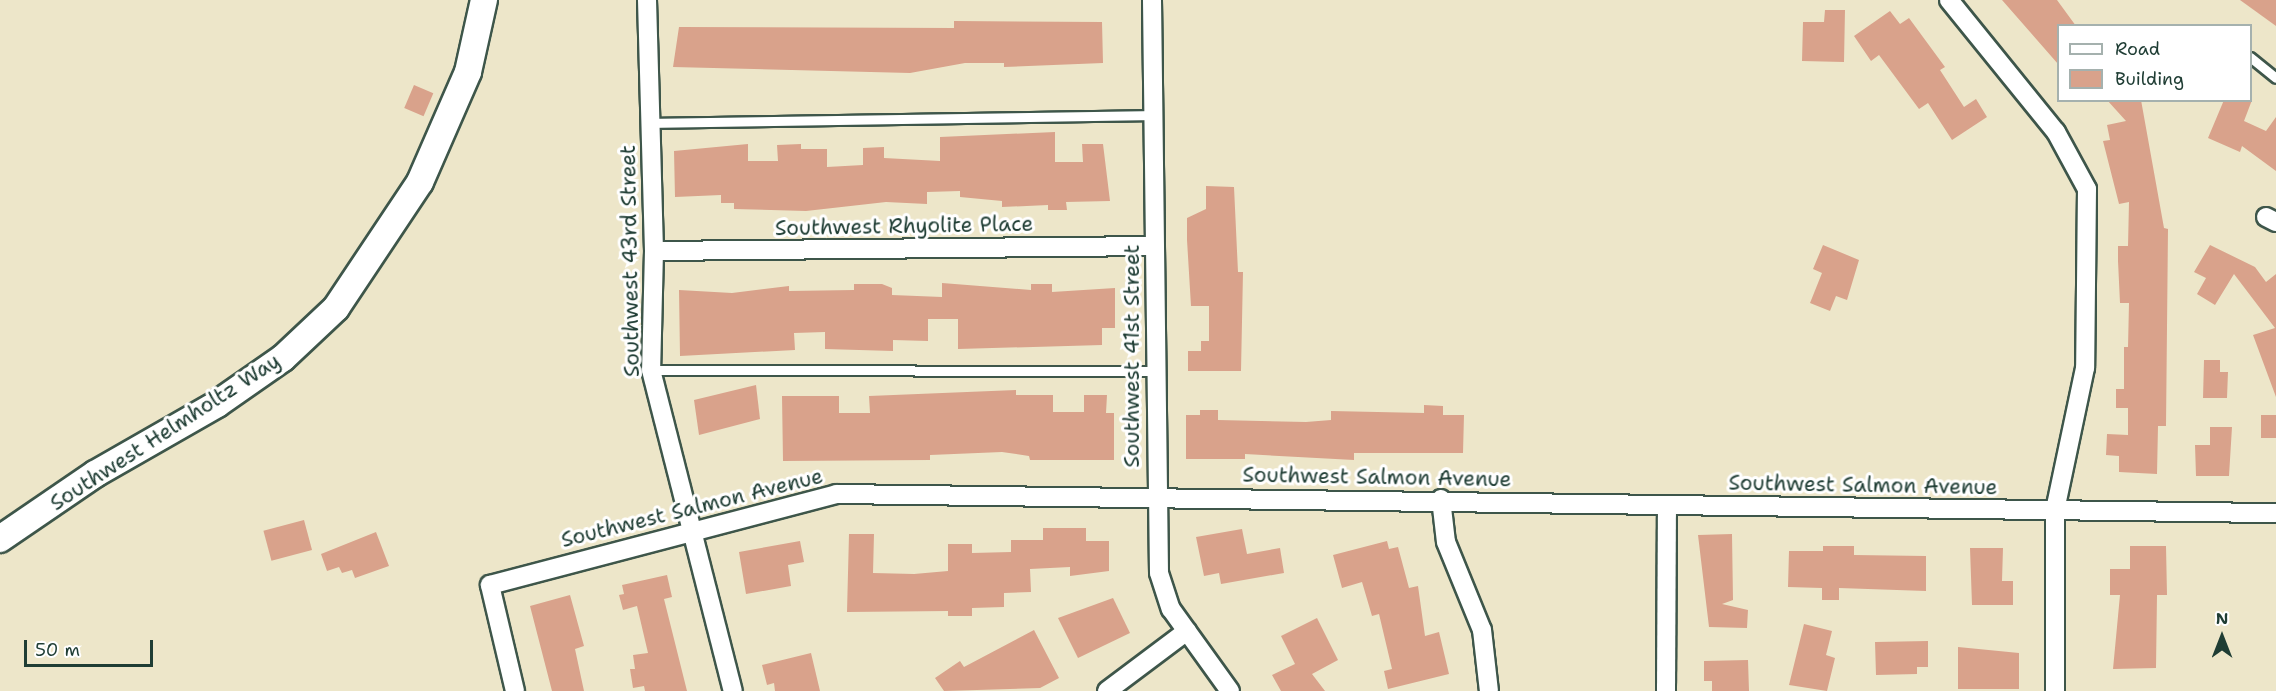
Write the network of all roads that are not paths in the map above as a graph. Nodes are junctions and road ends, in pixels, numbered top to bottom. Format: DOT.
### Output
graph roads {
  1 [pos="484,0"];
  2 [pos="646,0"];
  3 [pos="1152,0"];
  4 [pos="1949,0"];
  5 [pos="2252,59"];
  6 [pos="2276,78"];
  7 [pos="1153,114"];
  8 [pos="650,123"];
  9 [pos="1154,246"];
  10 [pos="654,251"];
  11 [pos="651,370"];
  12 [pos="1155,371"];
  13 [pos="1154,497"];
  14 [pos="1441,499"];
  15 [pos="1667,506"];
  16 [pos="2055,510"];
  17 [pos="2276,513"];
  18 [pos="688,529"];
  19 [pos="0,539"];
  20 [pos="1187,631"];
  21 [pos="515,691"];
  22 [pos="733,691"];
  23 [pos="1107,691"];
  24 [pos="1230,691"];
  25 [pos="1489,691"];
  26 [pos="1666,691"];
  27 [pos="2055,691"];
  1 -- 19 [label="main road, Southwest Helmholtz Way"];
  2 -- 8 [label="street, Southwest 43rd Street"];
  3 -- 7 [label="street, Southwest 41st Street"];
  4 -- 16 [label="street"];
  5 -- 6 [label="lane"];
  7 -- 8 [label="lane"];
  7 -- 9 [label="street, Southwest 41st Street"];
  8 -- 10 [label="street, Southwest 43rd Street"];
  9 -- 10 [label="street, Southwest Rhyolite Place"];
  9 -- 12 [label="street, Southwest 41st Street"];
  10 -- 11 [label="street, Southwest 43rd Street"];
  11 -- 12 [label="lane"];
  11 -- 18 [label="street, Southwest 43rd Street"];
  12 -- 13 [label="street, Southwest 41st Street"];
  13 -- 14 [label="street, Southwest Salmon Avenue"];
  13 -- 18 [label="street, Southwest Salmon Avenue"];
  13 -- 20 [label="street, Southwest 41st Street"];
  14 -- 15 [label="street, Southwest Salmon Avenue"];
  14 -- 25 [label="street"];
  15 -- 16 [label="street, Southwest Salmon Avenue"];
  15 -- 26 [label="street"];
  16 -- 17 [label="street, Southwest Salmon Avenue"];
  16 -- 27 [label="street"];
  18 -- 21 [label="street, Southwest Salmon Avenue"];
  18 -- 22 [label="street, Southwest 43rd Street"];
  20 -- 23 [label="street"];
  20 -- 24 [label="street, Southwest 41st Street"];
}
